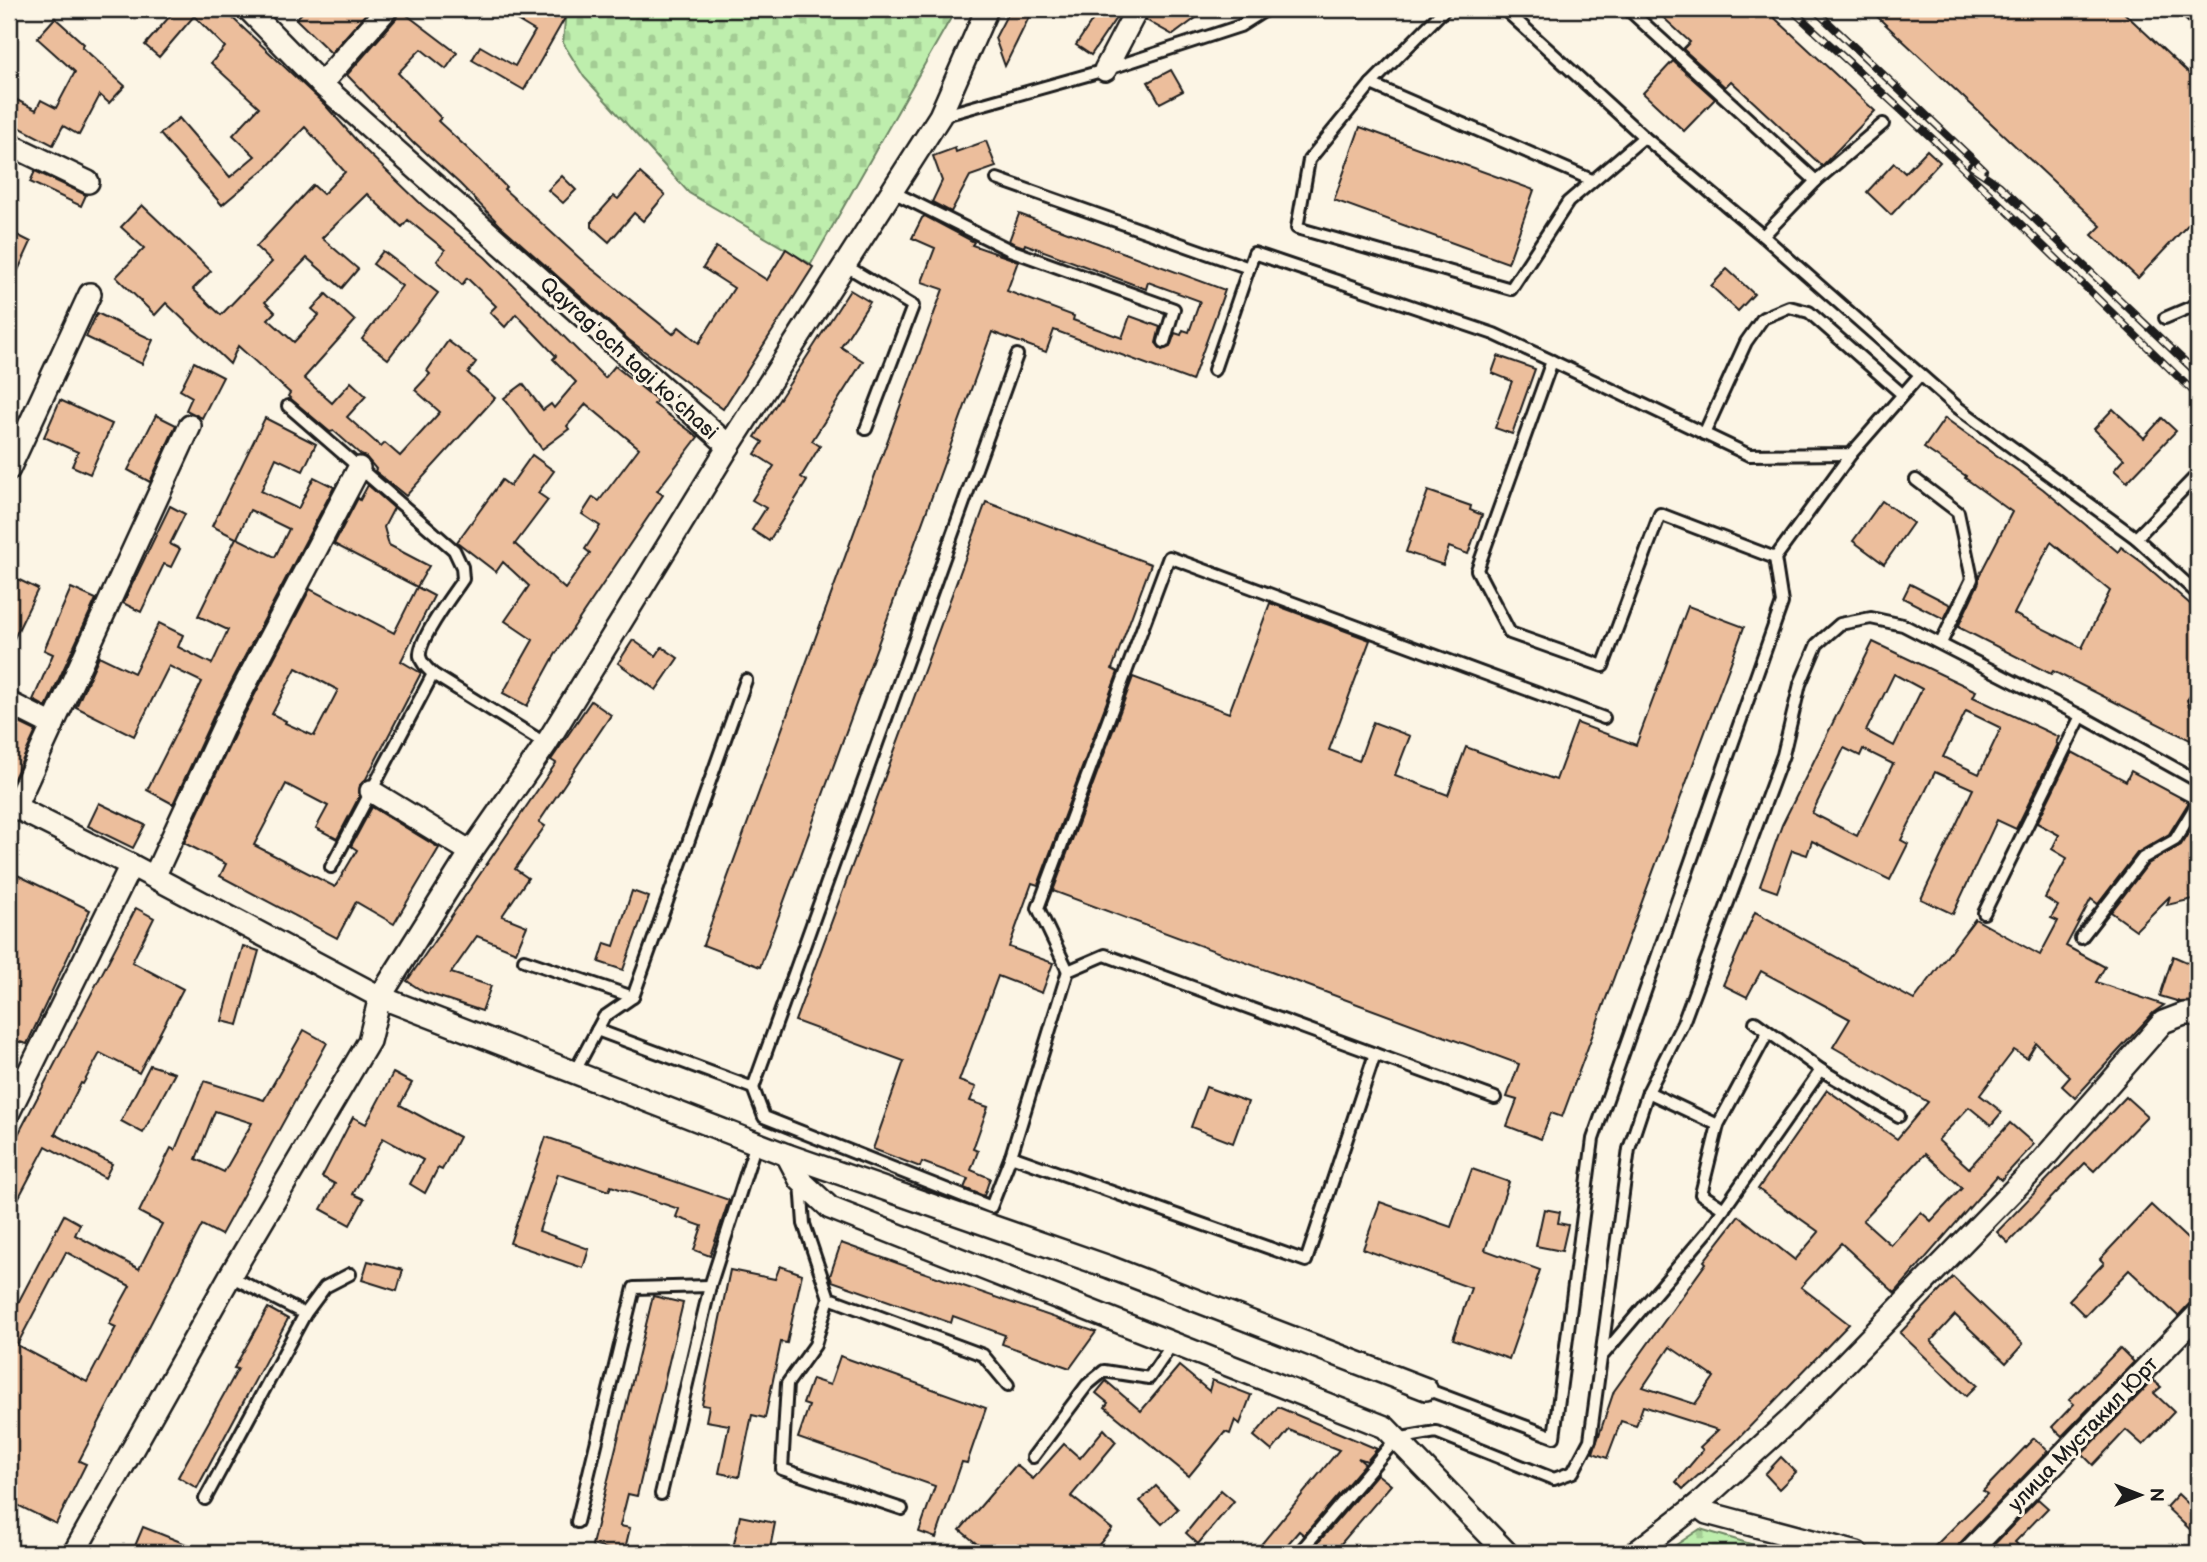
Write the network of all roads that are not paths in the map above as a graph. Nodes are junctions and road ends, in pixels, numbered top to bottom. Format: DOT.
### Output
graph roads {
  1 [pos="248,9"];
  2 [pos="987,9"];
  3 [pos="1137,9"];
  4 [pos="1267,9"];
  5 [pos="1445,9"];
  6 [pos="1504,9"];
  7 [pos="1628,9"];
  8 [pos="2184,9"];
  9 [pos="386,10"];
  10 [pos="2198,22"];
  11 [pos="1105,70"];
  12 [pos="321,84"];
  13 [pos="1371,84"];
  14 [pos="940,116"];
  15 [pos="1882,124"];
  16 [pos="1644,137"];
  17 [pos="9,144"];
  18 [pos="997,179"];
  19 [pos="1592,180"];
  20 [pos="1816,181"];
  21 [pos="88,183"];
  22 [pos="892,192"];
  23 [pos="1763,236"];
  24 [pos="846,266"];
  25 [pos="1250,268"];
  26 [pos="90,293"];
  27 [pos="2198,304"];
  28 [pos="2165,318"];
  29 [pos="1164,342"];
  30 [pos="1017,355"];
  31 [pos="1552,360"];
  32 [pos="1214,370"];
  33 [pos="1920,375"];
  34 [pos="1902,394"];
  35 [pos="288,407"];
  36 [pos="190,426"];
  37 [pos="866,429"];
  38 [pos="1704,434"];
  39 [pos="729,446"];
  40 [pos="1851,454"];
  41 [pos="9,468"];
  42 [pos="359,468"];
  43 [pos="2198,474"];
  44 [pos="1916,480"];
  45 [pos="2136,538"];
  46 [pos="1775,558"];
  47 [pos="2198,594"];
  48 [pos="1941,643"];
  49 [pos="433,674"];
  50 [pos="746,680"];
  51 [pos="9,703"];
  52 [pos="2081,716"];
  53 [pos="1604,718"];
  54 [pos="53,725"];
  55 [pos="546,744"];
  56 [pos="2198,781"];
  57 [pos="371,791"];
  58 [pos="2198,802"];
  59 [pos="12,806"];
  60 [pos="471,852"];
  61 [pos="131,865"];
  62 [pos="331,867"];
  63 [pos="154,877"];
  64 [pos="1984,913"];
  65 [pos="2081,937"];
  66 [pos="524,960"];
  67 [pos="1068,971"];
  68 [pos="380,997"];
  69 [pos="633,997"];
  70 [pos="2198,1014"];
  71 [pos="1755,1023"];
  72 [pos="597,1030"];
  73 [pos="1768,1032"];
  74 [pos="1375,1054"];
  75 [pos="1821,1070"];
  76 [pos="575,1071"];
  77 [pos="753,1088"];
  78 [pos="1648,1092"];
  79 [pos="1495,1098"];
  80 [pos="9,1112"];
  81 [pos="1899,1116"];
  82 [pos="1718,1125"];
  83 [pos="756,1143"];
  84 [pos="787,1155"];
  85 [pos="1011,1156"];
  86 [pos="800,1180"];
  87 [pos="1724,1209"];
  88 [pos="351,1274"];
  89 [pos="230,1276"];
  90 [pos="709,1286"];
  91 [pos="829,1298"];
  92 [pos="305,1314"];
  93 [pos="2198,1314"];
  94 [pos="1173,1343"];
  95 [pos="1602,1356"];
  96 [pos="1008,1385"];
  97 [pos="1426,1389"];
  98 [pos="1396,1439"];
  99 [pos="1033,1457"];
  100 [pos="661,1494"];
  101 [pos="205,1499"];
  102 [pos="1698,1505"];
  103 [pos="902,1509"];
  104 [pos="577,1522"];
  105 [pos="74,1553"];
  106 [pos="1299,1553"];
  107 [pos="1507,1553"];
  108 [pos="1635,1553"];
  109 [pos="1857,1553"];
  110 [pos="1968,1553"];
  1 -- 12 [label="street, Qayragʻoch tagi koʻchasi"];
  2 -- 14 [label="street, Qayragʻoch tagi koʻchasi"];
  3 -- 11 [label="street"];
  4 -- 11 [label="lane"];
  5 -- 13 [label="lane"];
  6 -- 16 [label="lane"];
  7 -- 20 [label="lane"];
  8 -- 10 [label="lane"];
  9 -- 12 [label="street"];
  11 -- 14 [label="lane"];
  12 -- 39 [label="street, Qayragʻoch tagi koʻchasi"];
  13 -- 19 [label="lane"];
  13 -- 19 [label="lane"];
  14 -- 22 [label="street, Qayragʻoch tagi koʻchasi"];
  15 -- 20 [label="lane"];
  16 -- 19 [label="lane"];
  16 -- 23 [label="lane"];
  17 -- 21 [label="street"];
  18 -- 25 [label="lane"];
  20 -- 23 [label="lane"];
  22 -- 24 [label="street, Qayragʻoch tagi koʻchasi"];
  22 -- 29 [label="lane"];
  23 -- 33 [label="lane"];
  24 -- 37 [label="lane"];
  24 -- 39 [label="street, Qayragʻoch tagi koʻchasi"];
  25 -- 31 [label="lane"];
  25 -- 32 [label="lane"];
  26 -- 41 [label="street"];
  27 -- 28 [label="lane"];
  30 -- 77 [label="lane"];
  31 -- 38 [label="lane"];
  31 -- 46 [label="lane"];
  33 -- 34 [label="lane"];
  33 -- 45 [label="lane"];
  34 -- 38 [label="lane"];
  34 -- 40 [label="lane"];
  35 -- 42 [label="lane"];
  36 -- 54 [label="street"];
  38 -- 40 [label="lane"];
  39 -- 55 [label="street"];
  40 -- 46 [label="lane"];
  42 -- 49 [label="lane"];
  42 -- 63 [label="street"];
  43 -- 45 [label="lane"];
  44 -- 48 [label="lane"];
  45 -- 47 [label="lane"];
  46 -- 97 [label="lane"];
  48 -- 52 [label="lane"];
  48 -- 78 [label="lane"];
  49 -- 55 [label="lane"];
  49 -- 57 [label="lane"];
  50 -- 69 [label="lane"];
  51 -- 54 [label="street"];
  52 -- 56 [label="lane"];
  52 -- 64 [label="lane"];
  53 -- 67 [label="lane"];
  54 -- 59 [label="street"];
  55 -- 60 [label="street"];
  57 -- 60 [label="street"];
  57 -- 62 [label="lane"];
  58 -- 65 [label="lane"];
  59 -- 61 [label="street"];
  60 -- 68 [label="street"];
  61 -- 63 [label="street"];
  61 -- 80 [label="street"];
  63 -- 68 [label="street"];
  66 -- 69 [label="lane"];
  67 -- 74 [label="lane"];
  67 -- 85 [label="lane"];
  68 -- 76 [label="street"];
  68 -- 89 [label="street"];
  69 -- 72 [label="lane"];
  70 -- 102 [label="street"];
  71 -- 73 [label="lane"];
  72 -- 76 [label="lane"];
  72 -- 77 [label="lane"];
  73 -- 75 [label="lane"];
  73 -- 82 [label="lane"];
  74 -- 79 [label="lane"];
  74 -- 85 [label="lane"];
  75 -- 81 [label="lane"];
  75 -- 87 [label="lane"];
  76 -- 83 [label="street"];
  77 -- 85 [label="lane"];
  78 -- 82 [label="lane"];
  78 -- 95 [label="lane"];
  82 -- 87 [label="lane"];
  83 -- 84 [label="street"];
  83 -- 90 [label="lane"];
  84 -- 86 [label="street"];
  84 -- 97 [label="street"];
  86 -- 91 [label="lane"];
  86 -- 94 [label="street"];
  87 -- 95 [label="lane"];
  88 -- 92 [label="lane"];
  89 -- 92 [label="lane"];
  89 -- 105 [label="street"];
  90 -- 100 [label="lane"];
  90 -- 104 [label="lane"];
  91 -- 96 [label="lane"];
  91 -- 103 [label="lane"];
  92 -- 101 [label="lane"];
  93 -- 110 [label="street, улица Мустакил Юрт"];
  94 -- 98 [label="street"];
  94 -- 99 [label="lane"];
  95 -- 98 [label="lane"];
  98 -- 106 [label="lane"];
  98 -- 107 [label="street"];
  102 -- 108 [label="street"];
  102 -- 109 [label="street"];
}
